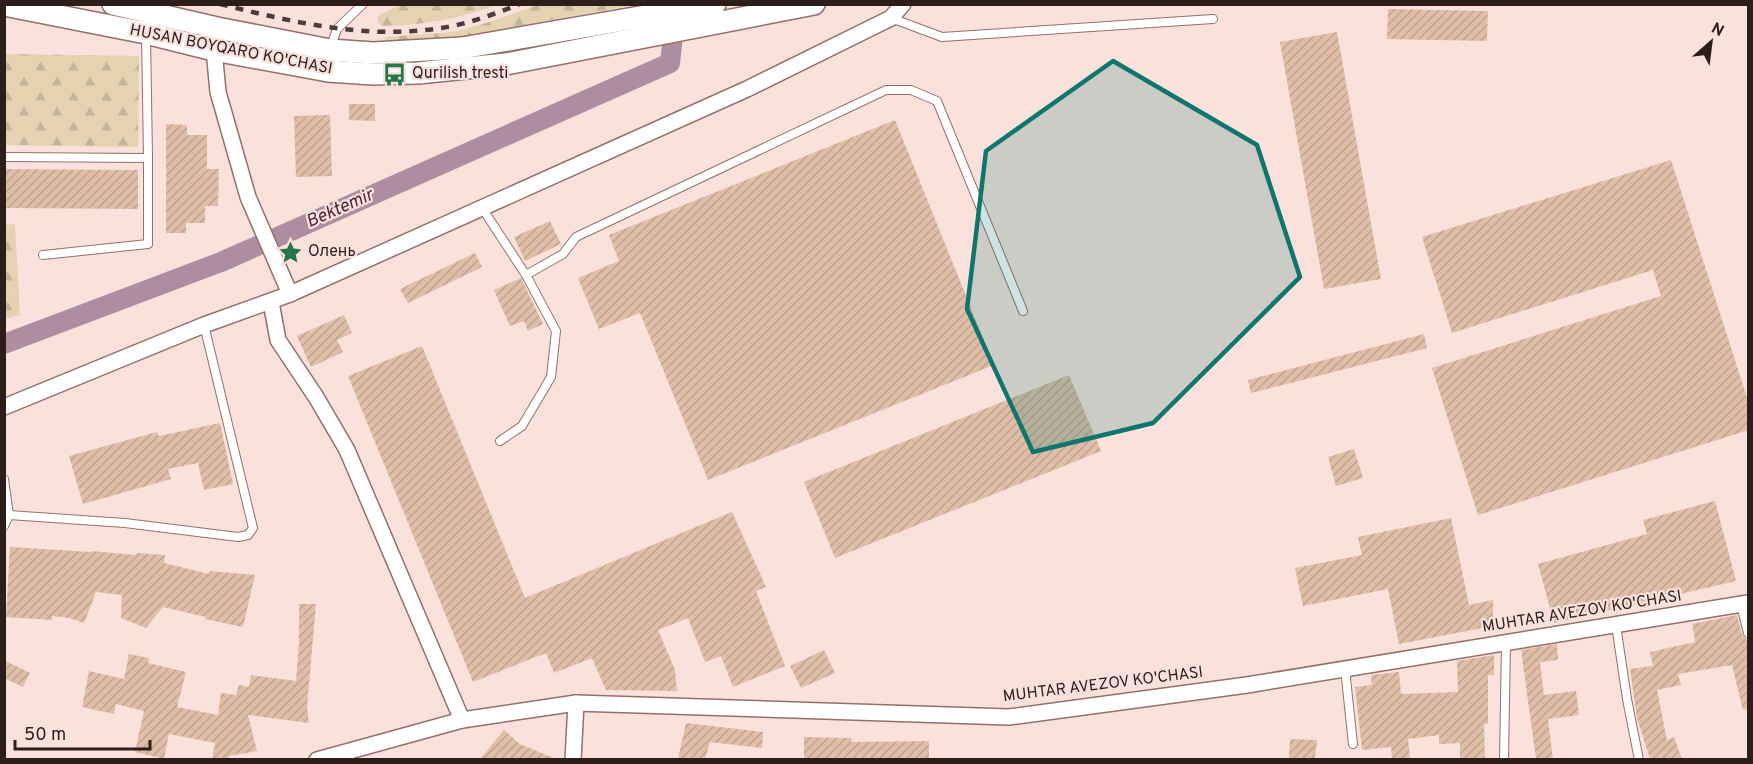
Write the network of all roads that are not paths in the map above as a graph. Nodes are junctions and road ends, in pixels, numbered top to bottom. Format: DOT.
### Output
graph roads {
  1 [pos="113,4"];
  2 [pos="363,4"];
  3 [pos="814,4"];
  4 [pos="903,4"];
  5 [pos="4,5"];
  6 [pos="709,12"];
  7 [pos="891,18"];
  8 [pos="1213,19"];
  9 [pos="217,28"];
  10 [pos="636,28"];
  11 [pos="146,33"];
  12 [pos="214,50"];
  13 [pos="330,50"];
  14 [pos="328,71"];
  15 [pos="4,157"];
  16 [pos="148,158"];
  17 [pos="482,208"];
  18 [pos="43,255"];
  19 [pos="526,275"];
  20 [pos="290,294"];
  21 [pos="271,302"];
  22 [pos="1023,311"];
  23 [pos="204,325"];
  24 [pos="4,407"];
  25 [pos="500,441"];
  26 [pos="4,479"];
  27 [pos="9,514"];
  28 [pos="4,526"];
  29 [pos="1745,604"];
  30 [pos="1616,625"];
  31 [pos="1749,633"];
  32 [pos="1506,643"];
  33 [pos="1345,667"];
  34 [pos="576,703"];
  35 [pos="462,720"];
  36 [pos="1353,744"];
  37 [pos="317,759"];
  38 [pos="573,759"];
  39 [pos="1504,759"];
  40 [pos="1639,759"];
  1 -- 9 [label="main road, HUSAN BOYQARO KO'CHASI"];
  2 -- 13 [label="lane"];
  3 -- 6 [label="main road, HUSAN BOYQARO KO'CHASI"];
  4 -- 7 [label="street"];
  5 -- 11 [label="main road, HUSAN BOYQARO KO'CHASI"];
  6 -- 10 [label="main road, HUSAN BOYQARO KO'CHASI"];
  7 -- 8 [label="lane"];
  7 -- 17 [label="street"];
  9 -- 12 [label="street"];
  9 -- 13 [label="main road, HUSAN BOYQARO KO'CHASI"];
  10 -- 13 [label="main road, HUSAN BOYQARO KO'CHASI"];
  10 -- 14 [label="main road, HUSAN BOYQARO KO'CHASI"];
  11 -- 12 [label="main road, HUSAN BOYQARO KO'CHASI"];
  11 -- 16 [label="lane"];
  12 -- 14 [label="main road, HUSAN BOYQARO KO'CHASI"];
  12 -- 20 [label="street"];
  13 -- 14 [label="lane"];
  15 -- 16 [label="lane"];
  16 -- 18 [label="lane"];
  17 -- 19 [label="lane"];
  17 -- 20 [label="street"];
  19 -- 22 [label="lane"];
  19 -- 25 [label="lane"];
  20 -- 21 [label="street"];
  21 -- 23 [label="street"];
  21 -- 35 [label="street"];
  23 -- 24 [label="street"];
  23 -- 27 [label="lane"];
  26 -- 27 [label="lane"];
  27 -- 28 [label="lane"];
  29 -- 30 [label="street, MUHTAR AVEZOV KO'CHASI"];
  29 -- 31 [label="lane"];
  30 -- 32 [label="street, MUHTAR AVEZOV KO'CHASI"];
  30 -- 40 [label="lane"];
  32 -- 33 [label="street, MUHTAR AVEZOV KO'CHASI"];
  32 -- 39 [label="lane"];
  33 -- 34 [label="street, MUHTAR AVEZOV KO'CHASI"];
  33 -- 36 [label="lane"];
  34 -- 35 [label="street, MUHTAR AVEZOV KO'CHASI"];
  34 -- 38 [label="street"];
  35 -- 37 [label="street, MUHTAR AVEZOV KO'CHASI"];
}
